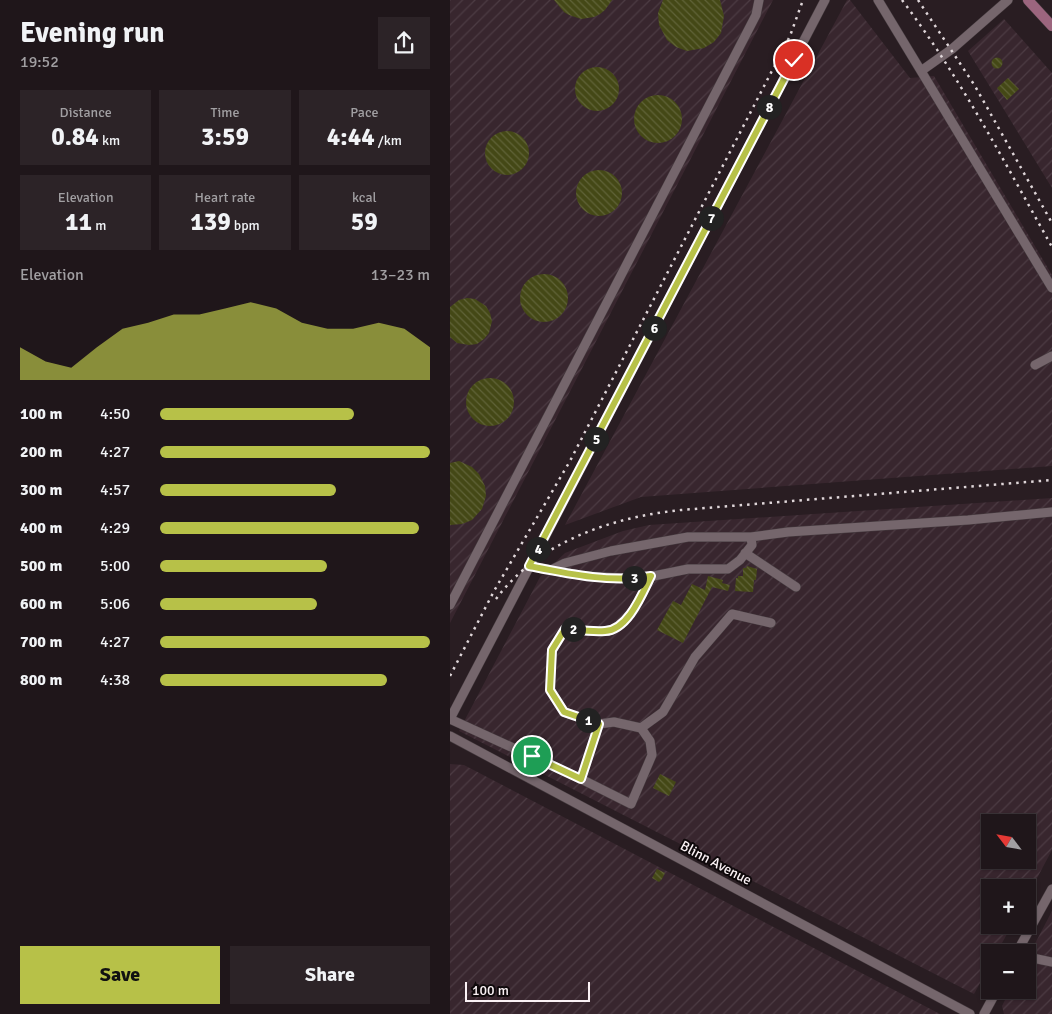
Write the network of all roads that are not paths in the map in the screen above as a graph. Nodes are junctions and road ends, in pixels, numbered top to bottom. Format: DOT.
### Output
graph roads {
  1 [pos="759,0"];
  2 [pos="825,0"];
  3 [pos="878,0"];
  4 [pos="1008,0"];
  5 [pos="1028,0"];
  6 [pos="1052,26"];
  7 [pos="921,70"];
  8 [pos="1052,288"];
  9 [pos="1052,356"];
  10 [pos="1035,365"];
  11 [pos="1052,512"];
  12 [pos="751,537"];
  13 [pos="745,553"];
  14 [pos="529,566"];
  15 [pos="552,570"];
  16 [pos="651,576"];
  17 [pos="796,587"];
  18 [pos="450,605"];
  19 [pos="771,623"];
  20 [pos="450,719"];
  21 [pos="599,724"];
  22 [pos="642,728"];
  23 [pos="450,736"];
  24 [pos="581,779"];
  25 [pos="1052,888"];
  26 [pos="1022,944"];
  27 [pos="1036,958"];
  28 [pos="1051,961"];
  29 [pos="992,999"];
  30 [pos="966,1013"];
  31 [pos="984,1014"];
  1 -- 18 [label="street"];
  2 -- 14 [label="street"];
  3 -- 7 [label="street"];
  4 -- 7 [label="street"];
  5 -- 6 [label="main road"];
  7 -- 8 [label="street"];
  9 -- 10 [label="street"];
  11 -- 12 [label="street"];
  12 -- 13 [label="street"];
  12 -- 15 [label="street"];
  13 -- 16 [label="street"];
  13 -- 17 [label="street"];
  14 -- 15 [label="street"];
  14 -- 20 [label="street"];
  15 -- 16 [label="street"];
  16 -- 21 [label="street"];
  19 -- 22 [label="street"];
  20 -- 24 [label="street"];
  21 -- 22 [label="street"];
  21 -- 24 [label="street"];
  22 -- 24 [label="street"];
  23 -- 30 [label="street, Blinn Avenue"];
  25 -- 26 [label="street"];
  27 -- 28 [label="street"];
  29 -- 31 [label="street"];
}
